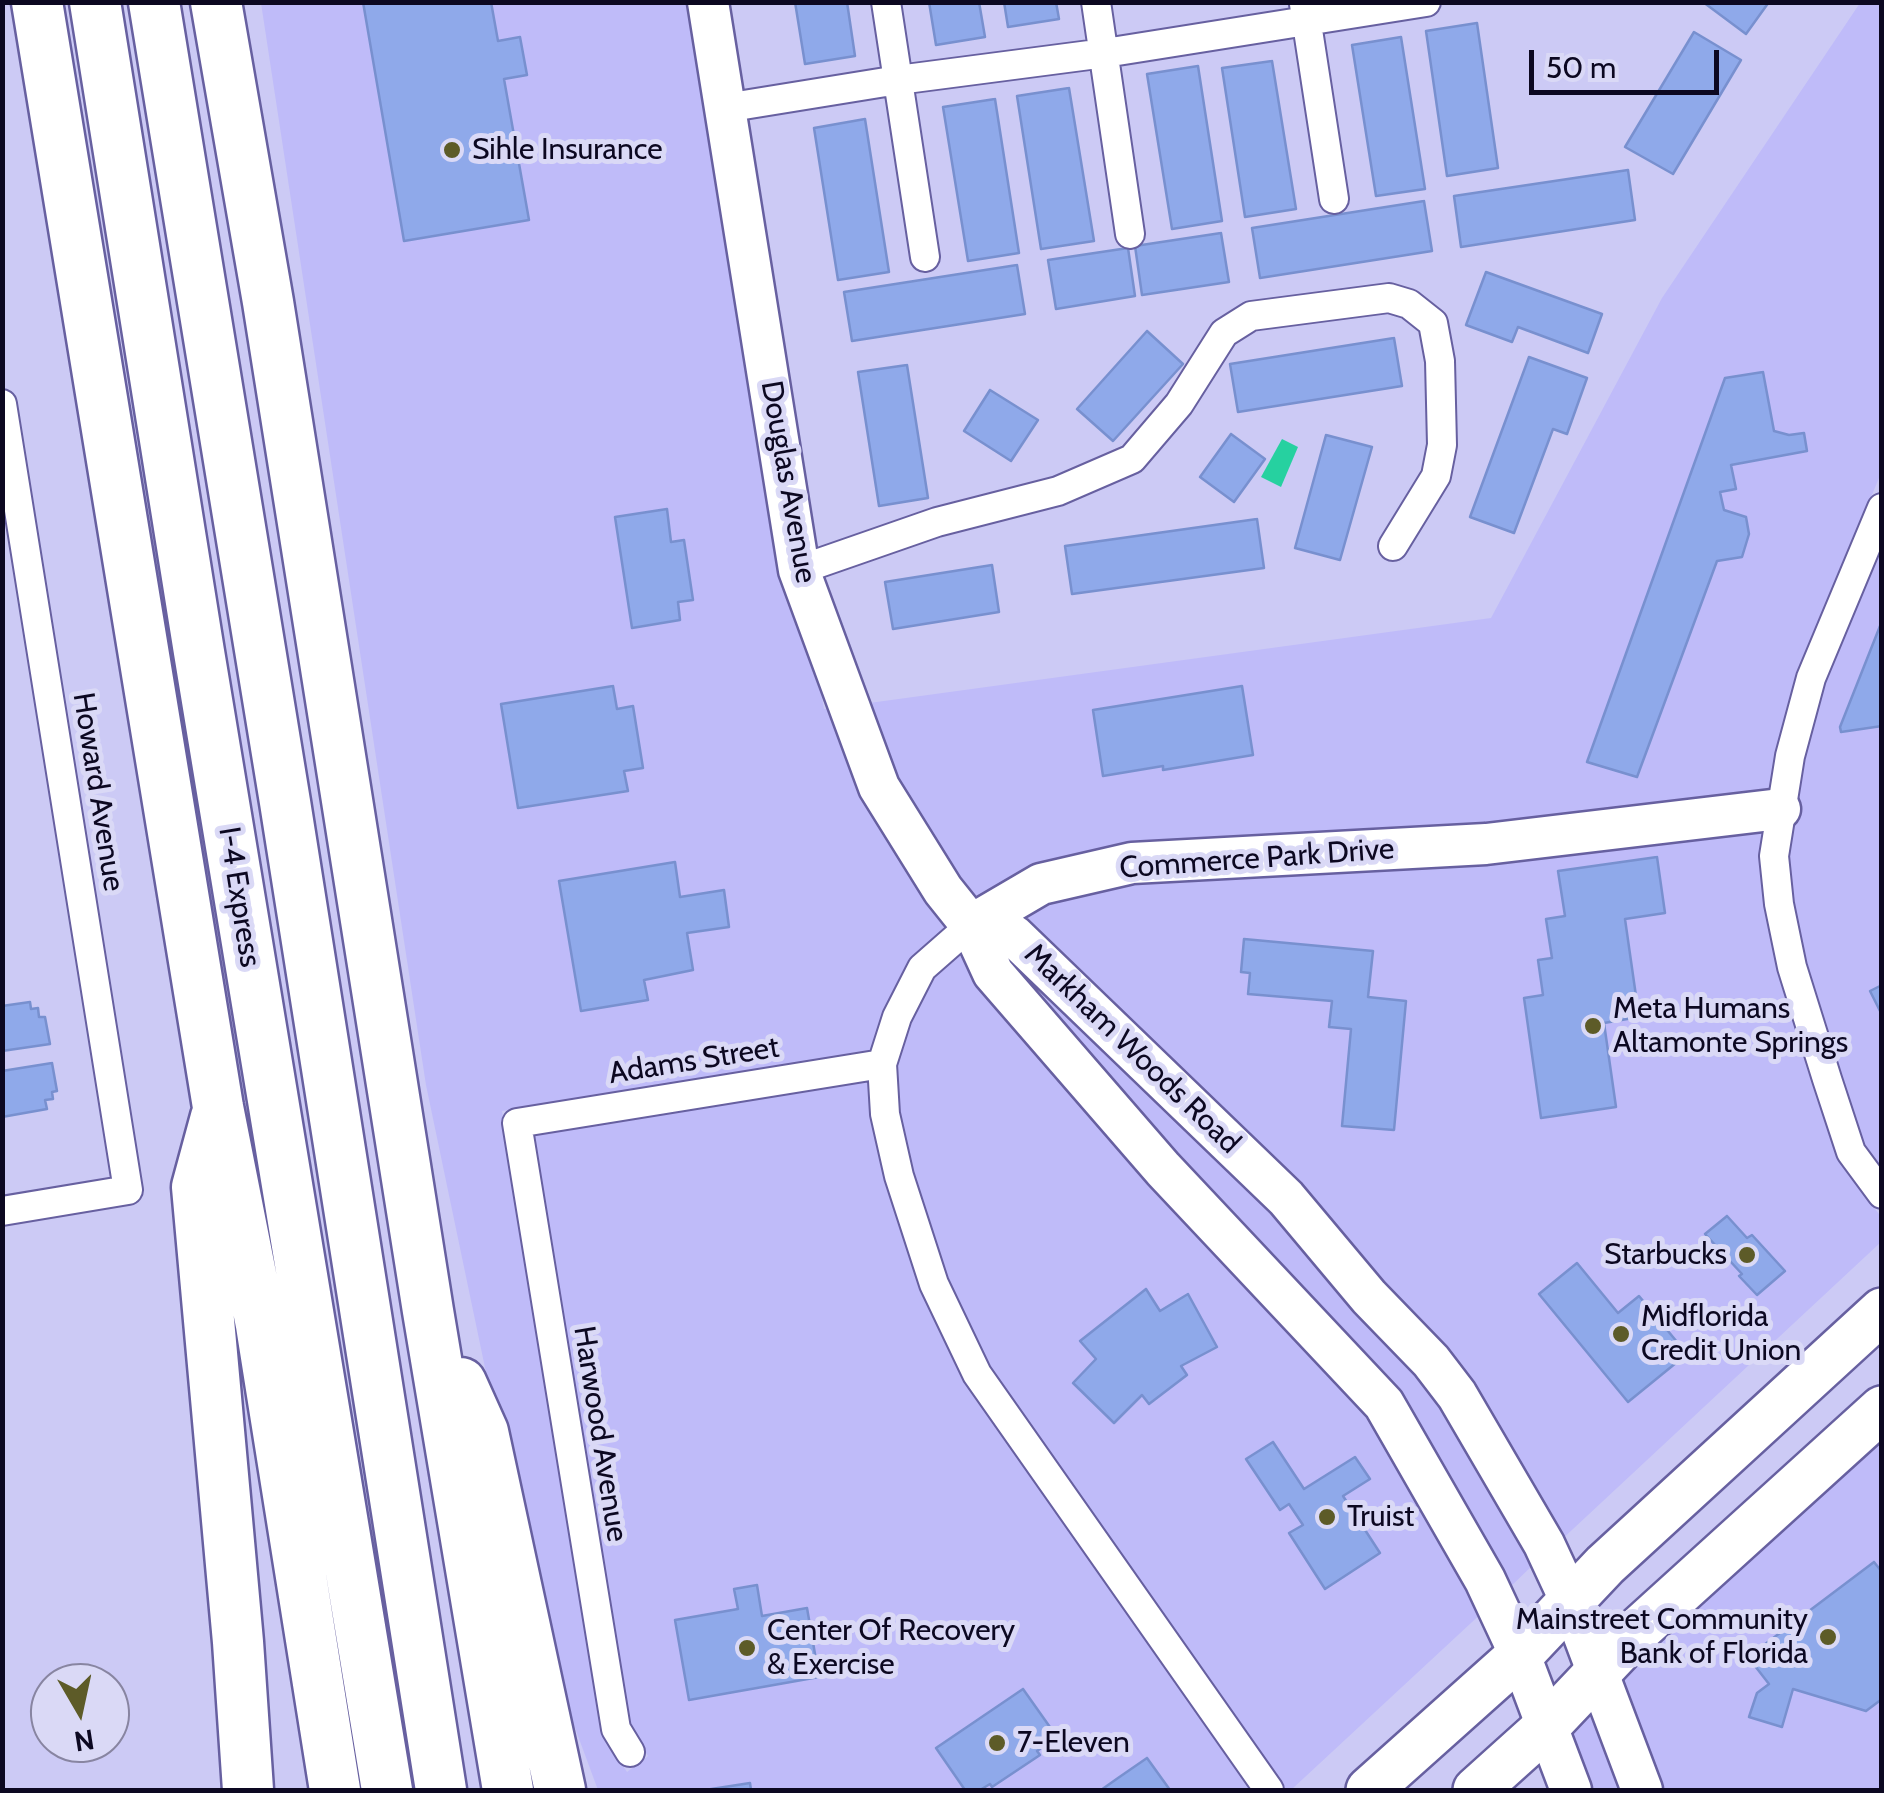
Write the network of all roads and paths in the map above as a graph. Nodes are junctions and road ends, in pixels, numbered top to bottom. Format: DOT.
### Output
graph roads {
  1 [pos="37,2"];
  2 [pos="95,2"];
  3 [pos="154,2"];
  4 [pos="216,2"];
  5 [pos="708,2"];
  6 [pos="886,2"];
  7 [pos="1096,2"];
  8 [pos="1426,2"];
  9 [pos="1306,12"];
  10 [pos="1105,52"];
  11 [pos="898,80"];
  12 [pos="725,108"];
  13 [pos="1334,199"];
  14 [pos="1130,234"];
  15 [pos="925,257"];
  16 [pos="2,404"];
  17 [pos="6,446"];
  18 [pos="1882,508"];
  19 [pos="1394,546"];
  20 [pos="799,570"];
  21 [pos="1780,809"];
  22 [pos="970,925"];
  23 [pos="882,1064"];
  24 [pos="218,1107"];
  25 [pos="517,1123"];
  26 [pos="1882,1194"];
  27 [pos="2,1212"];
  28 [pos="428,1310"];
  29 [pos="1882,1311"];
  30 [pos="1882,1409"];
  31 [pos="1571,1602"];
  32 [pos="1520,1655"];
  33 [pos="1598,1673"];
  34 [pos="1546,1726"];
  35 [pos="630,1752"];
  36 [pos="248,1790"];
  37 [pos="334,1790"];
  38 [pos="386,1790"];
  39 [pos="441,1790"];
  40 [pos="508,1790"];
  41 [pos="560,1790"];
  42 [pos="1269,1790"];
  43 [pos="1369,1790"];
  44 [pos="1476,1790"];
  45 [pos="1571,1790"];
  46 [pos="1642,1790"];
  1 -- 24 [label="highway"];
  2 -- 38 [label="highway, I-4 Express"];
  3 -- 39 [label="highway, I-4 Express"];
  4 -- 28 [label="highway"];
  5 -- 12 [label="main road, Douglas Avenue"];
  6 -- 11 [label="street"];
  7 -- 10 [label="street"];
  8 -- 9 [label="street"];
  9 -- 10 [label="street"];
  9 -- 13 [label="street"];
  10 -- 11 [label="street"];
  10 -- 14 [label="street"];
  11 -- 12 [label="street"];
  11 -- 15 [label="street"];
  12 -- 20 [label="main road, Douglas Avenue"];
  16 -- 17 [label="street, Howard Avenue"];
  17 -- 27 [label="street, Howard Avenue"];
  18 -- 21 [label="street"];
  19 -- 20 [label="street"];
  20 -- 22 [label="main road, Douglas Avenue"];
  21 -- 22 [label="main road, Commerce Park Drive"];
  21 -- 26 [label="street"];
  22 -- 23 [label="street, Commerce Park Drive"];
  22 -- 31 [label="main road, Markham Woods Road"];
  22 -- 32 [label="main road, Markham Woods Road"];
  23 -- 25 [label="street, Adams Street"];
  23 -- 42 [label="street, Commerce Park Drive"];
  24 -- 36 [label="highway"];
  24 -- 37 [label="highway"];
  25 -- 35 [label="street, Harwood Avenue"];
  28 -- 40 [label="highway"];
  28 -- 41 [label="highway"];
  29 -- 31 [label="main road"];
  30 -- 33 [label="main road"];
  31 -- 32 [label="main road"];
  31 -- 33 [label="main road, Markham Woods Road"];
  32 -- 34 [label="main road, Markham Woods Road"];
  32 -- 43 [label="main road"];
  33 -- 34 [label="main road"];
  33 -- 46 [label="main road, Markham Woods Road"];
  34 -- 44 [label="main road"];
  34 -- 45 [label="main road, Markham Woods Road"];
}
